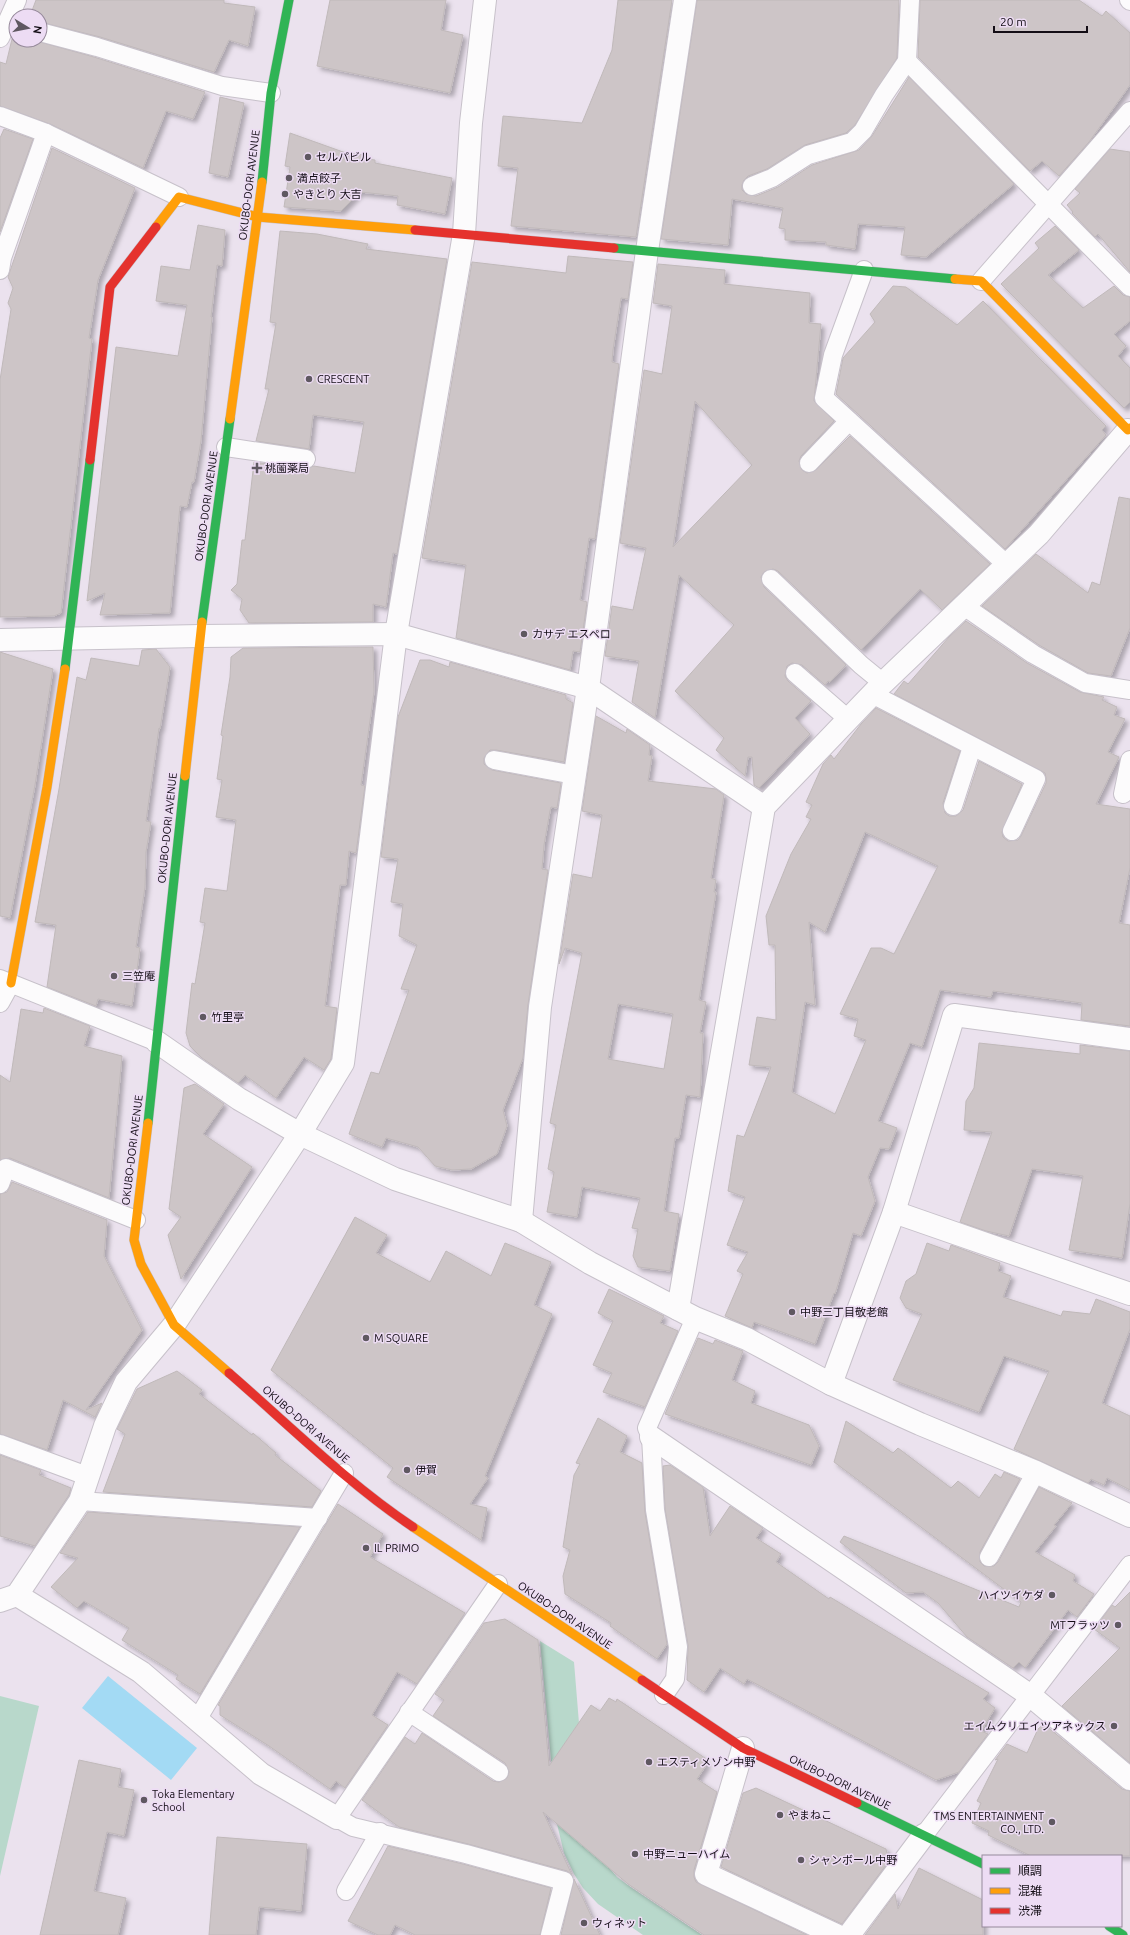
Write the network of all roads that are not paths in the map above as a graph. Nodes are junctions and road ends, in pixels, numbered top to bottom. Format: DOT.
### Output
graph roads {
  1 [pos="289,0"];
  2 [pos="485,0"];
  3 [pos="685,0"];
  4 [pos="910,0"];
  5 [pos="48,34"];
  6 [pos="908,61"];
  7 [pos="271,93"];
  8 [pos="1130,111"];
  9 [pos="0,116"];
  10 [pos="46,133"];
  11 [pos="752,186"];
  12 [pos="179,197"];
  13 [pos="1049,204"];
  14 [pos="258,217"];
  15 [pos="464,234"];
  16 [pos="647,251"];
  17 [pos="0,270"];
  18 [pos="864,270"];
  19 [pos="981,281"];
  20 [pos="1130,287"];
  21 [pos="849,421"];
  22 [pos="1129,429"];
  23 [pos="226,447"];
  24 [pos="306,459"];
  25 [pos="809,464"];
  26 [pos="1006,564"];
  27 [pos="771,579"];
  28 [pos="964,606"];
  29 [pos="396,634"];
  30 [pos="200,636"];
  31 [pos="0,640"];
  32 [pos="70,640"];
  33 [pos="795,673"];
  34 [pos="588,688"];
  35 [pos="877,688"];
  36 [pos="1130,690"];
  37 [pos="848,719"];
  38 [pos="972,747"];
  39 [pos="494,760"];
  40 [pos="1130,760"];
  41 [pos="574,775"];
  42 [pos="1123,794"];
  43 [pos="953,806"];
  44 [pos="764,807"];
  45 [pos="1012,831"];
  46 [pos="5,981"];
  47 [pos="0,1003"];
  48 [pos="1130,1039"];
  49 [pos="157,1042"];
  50 [pos="300,1134"];
  51 [pos="0,1184"];
  52 [pos="894,1212"];
  53 [pos="136,1220"];
  54 [pos="521,1221"];
  55 [pos="1130,1294"];
  56 [pos="686,1314"];
  57 [pos="174,1325"];
  58 [pos="831,1384"];
  59 [pos="651,1437"];
  60 [pos="0,1444"];
  61 [pos="1036,1472"];
  62 [pos="344,1473"];
  63 [pos="87,1476"];
  64 [pos="80,1501"];
  65 [pos="1130,1516"];
  66 [pos="318,1518"];
  67 [pos="989,1557"];
  68 [pos="1130,1565"];
  69 [pos="498,1584"];
  70 [pos="9,1598"];
  71 [pos="664,1695"];
  72 [pos="1031,1696"];
  73 [pos="409,1712"];
  74 [pos="197,1720"];
  75 [pos="743,1748"];
  76 [pos="499,1772"];
  77 [pos="1130,1779"];
  78 [pos="337,1818"];
  79 [pos="380,1832"];
  80 [pos="924,1835"];
  81 [pos="982,1864"];
  82 [pos="346,1891"];
  83 [pos="1111,1927"];
  84 [pos="550,1935"];
  85 [pos="836,1935"];
  86 [pos="849,1935"];
  87 [pos="1123,1935"];
  1 -- 7 [label="main road, OKUBO-DORI AVENUE"];
  2 -- 15 [label="street"];
  3 -- 16 [label="street"];
  4 -- 6 [label="lane"];
  5 -- 7 [label="lane"];
  6 -- 11 [label="lane"];
  6 -- 13 [label="lane"];
  7 -- 14 [label="main road, OKUBO-DORI AVENUE"];
  8 -- 13 [label="lane"];
  9 -- 10 [label="lane"];
  10 -- 12 [label="lane"];
  10 -- 17 [label="lane"];
  12 -- 14 [label="main road"];
  12 -- 32 [label="main road"];
  13 -- 19 [label="lane"];
  13 -- 20 [label="lane"];
  14 -- 15 [label="main road"];
  14 -- 23 [label="main road, OKUBO-DORI AVENUE"];
  15 -- 16 [label="main road"];
  15 -- 29 [label="street"];
  16 -- 18 [label="main road"];
  16 -- 34 [label="street"];
  18 -- 19 [label="main road"];
  18 -- 21 [label="lane"];
  19 -- 22 [label="main road"];
  21 -- 25 [label="lane"];
  21 -- 26 [label="lane"];
  22 -- 26 [label="street"];
  23 -- 24 [label="lane"];
  23 -- 30 [label="main road, OKUBO-DORI AVENUE"];
  26 -- 28 [label="street"];
  27 -- 35 [label="lane"];
  28 -- 35 [label="street"];
  28 -- 36 [label="lane"];
  29 -- 30 [label="street"];
  29 -- 34 [label="street"];
  29 -- 50 [label="street"];
  30 -- 32 [label="street"];
  30 -- 49 [label="main road, OKUBO-DORI AVENUE"];
  31 -- 32 [label="street"];
  32 -- 46 [label="main road"];
  33 -- 37 [label="lane"];
  34 -- 41 [label="street"];
  34 -- 44 [label="street"];
  35 -- 37 [label="street"];
  35 -- 38 [label="lane"];
  37 -- 44 [label="street"];
  38 -- 43 [label="lane"];
  38 -- 45 [label="lane"];
  39 -- 41 [label="lane"];
  40 -- 42 [label="lane"];
  41 -- 54 [label="street"];
  44 -- 56 [label="street"];
  46 -- 47 [label="lane"];
  46 -- 49 [label="lane"];
  48 -- 52 [label="street"];
  49 -- 50 [label="street"];
  49 -- 53 [label="main road, OKUBO-DORI AVENUE"];
  50 -- 54 [label="street"];
  50 -- 57 [label="street"];
  51 -- 53 [label="lane"];
  52 -- 55 [label="street"];
  52 -- 58 [label="street"];
  53 -- 57 [label="main road, OKUBO-DORI AVENUE"];
  54 -- 56 [label="street"];
  56 -- 58 [label="street"];
  56 -- 59 [label="lane"];
  57 -- 62 [label="main road, OKUBO-DORI AVENUE"];
  57 -- 63 [label="street"];
  58 -- 61 [label="street"];
  59 -- 71 [label="lane"];
  59 -- 72 [label="street"];
  60 -- 63 [label="lane"];
  61 -- 65 [label="street"];
  61 -- 67 [label="lane"];
  62 -- 66 [label="lane"];
  62 -- 69 [label="main road, OKUBO-DORI AVENUE"];
  63 -- 64 [label="street"];
  64 -- 66 [label="lane"];
  64 -- 70 [label="street"];
  66 -- 74 [label="lane"];
  68 -- 72 [label="lane"];
  69 -- 71 [label="main road, OKUBO-DORI AVENUE"];
  69 -- 73 [label="lane"];
  70 -- 74 [label="street"];
  71 -- 75 [label="main road, OKUBO-DORI AVENUE"];
  72 -- 77 [label="street"];
  72 -- 80 [label="lane"];
  73 -- 76 [label="lane"];
  73 -- 78 [label="lane"];
  74 -- 78 [label="street"];
  75 -- 80 [label="main road, OKUBO-DORI AVENUE"];
  75 -- 85 [label="street"];
  78 -- 79 [label="lane"];
  79 -- 82 [label="lane"];
  79 -- 84 [label="lane"];
  80 -- 81 [label="main road, OKUBO-DORI AVENUE"];
  80 -- 86 [label="street"];
  83 -- 87 [label="main road"];
}
